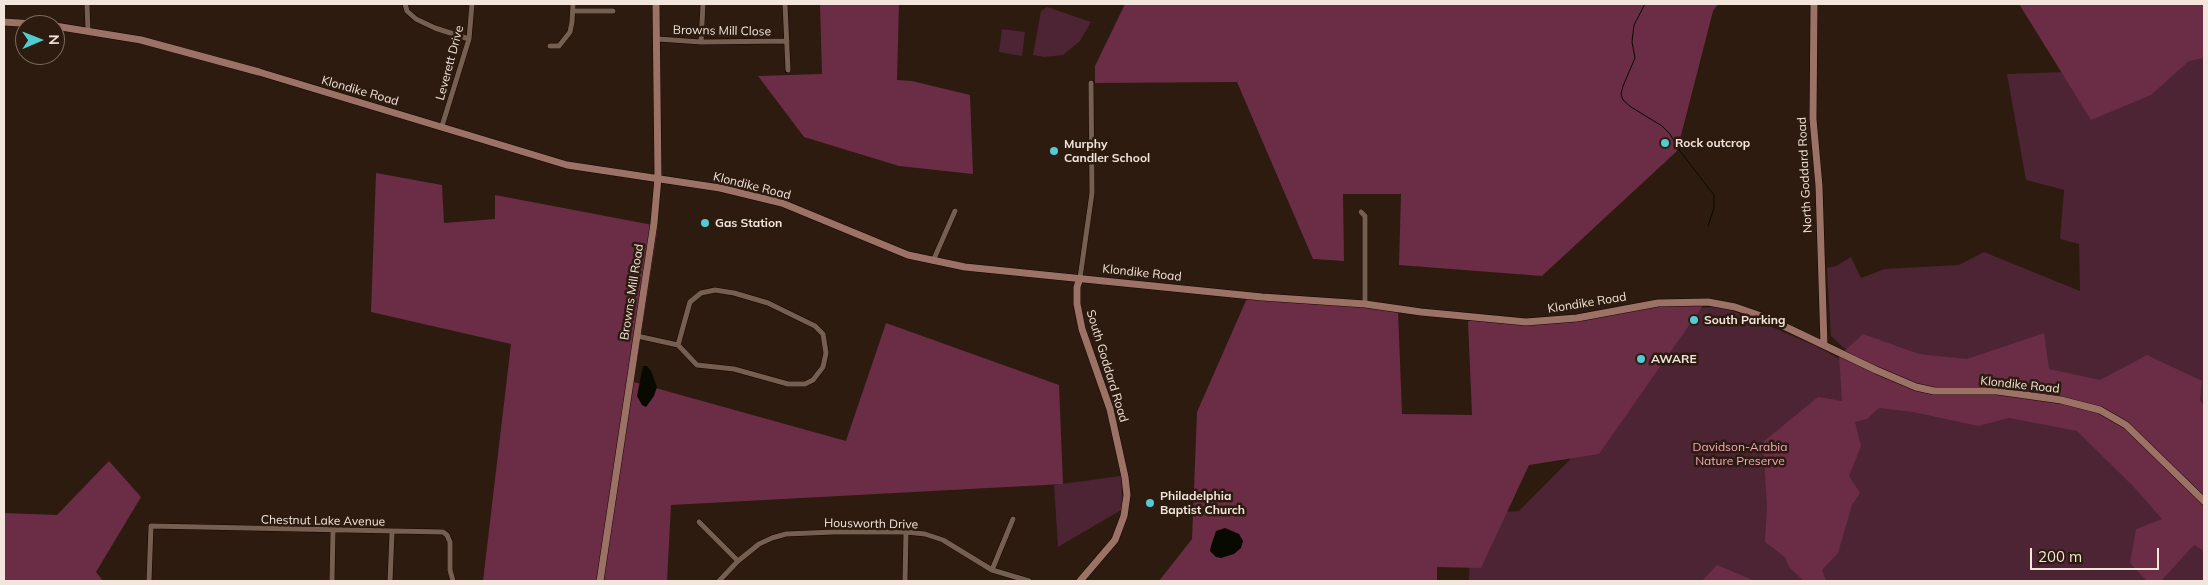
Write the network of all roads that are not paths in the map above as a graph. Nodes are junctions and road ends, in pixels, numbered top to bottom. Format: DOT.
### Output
graph roads {
  1 [pos="87,4"];
  2 [pos="405,4"];
  3 [pos="472,4"];
  4 [pos="573,4"];
  5 [pos="656,4"];
  6 [pos="703,4"];
  7 [pos="783,4"];
  8 [pos="1814,4"];
  9 [pos="573,11"];
  10 [pos="613,11"];
  11 [pos="65,28"];
  12 [pos="88,31"];
  13 [pos="658,39"];
  14 [pos="469,40"];
  15 [pos="787,41"];
  16 [pos="702,42"];
  17 [pos="550,46"];
  18 [pos="788,70"];
  19 [pos="1091,83"];
  20 [pos="442,126"];
  21 [pos="658,178"];
  22 [pos="955,211"];
  23 [pos="1361,212"];
  24 [pos="933,262"];
  25 [pos="1080,278"];
  26 [pos="1365,304"];
  27 [pos="636,336"];
  28 [pos="678,345"];
  29 [pos="1824,345"];
  30 [pos="2204,501"];
  31 [pos="1012,519"];
  32 [pos="699,522"];
  33 [pos="333,531"];
  34 [pos="392,532"];
  35 [pos="906,532"];
  36 [pos="738,561"];
  37 [pos="992,570"];
  38 [pos="149,581"];
  39 [pos="332,581"];
  40 [pos="390,581"];
  41 [pos="453,581"];
  42 [pos="600,581"];
  43 [pos="719,581"];
  44 [pos="905,581"];
  45 [pos="1029,581"];
  46 [pos="1080,581"];
  1 -- 12 [label="street"];
  2 -- 14 [label="street"];
  3 -- 14 [label="street, Leverett Drive"];
  4 -- 9 [label="street"];
  5 -- 13 [label="main road, Browns Mill Road"];
  6 -- 16 [label="street"];
  7 -- 15 [label="street"];
  8 -- 29 [label="main road, North Goddard Road"];
  9 -- 10 [label="street"];
  9 -- 17 [label="street"];
  11 -- 12 [label="main road, Klondike Road"];
  12 -- 20 [label="main road, Klondike Road"];
  13 -- 16 [label="street, Browns Mill Close"];
  13 -- 21 [label="main road, Browns Mill Road"];
  14 -- 20 [label="street, Leverett Drive"];
  15 -- 16 [label="street, Browns Mill Close"];
  15 -- 18 [label="street"];
  19 -- 25 [label="street, South Goddard Road"];
  20 -- 21 [label="main road, Klondike Road"];
  21 -- 24 [label="main road, Klondike Road"];
  21 -- 27 [label="main road, Browns Mill Road"];
  22 -- 24 [label="street"];
  23 -- 26 [label="street"];
  24 -- 25 [label="main road, Klondike Road"];
  25 -- 26 [label="main road, Klondike Road"];
  25 -- 46 [label="main road, South Goddard Road"];
  26 -- 29 [label="main road, Klondike Road"];
  27 -- 28 [label="street"];
  27 -- 42 [label="main road, Browns Mill Road"];
  28 -- 28 [label="street"];
  29 -- 30 [label="main road, Klondike Road"];
  31 -- 37 [label="street"];
  32 -- 36 [label="street"];
  33 -- 34 [label="street, Chestnut Lake Avenue"];
  33 -- 38 [label="street, Chestnut Lake Avenue"];
  33 -- 39 [label="street"];
  34 -- 40 [label="street"];
  34 -- 41 [label="street, Chestnut Lake Avenue"];
  35 -- 36 [label="street, Housworth Drive"];
  35 -- 37 [label="street, Housworth Drive"];
  35 -- 44 [label="street"];
  36 -- 43 [label="street, Housworth Drive"];
  37 -- 45 [label="street, Housworth Drive"];
}
